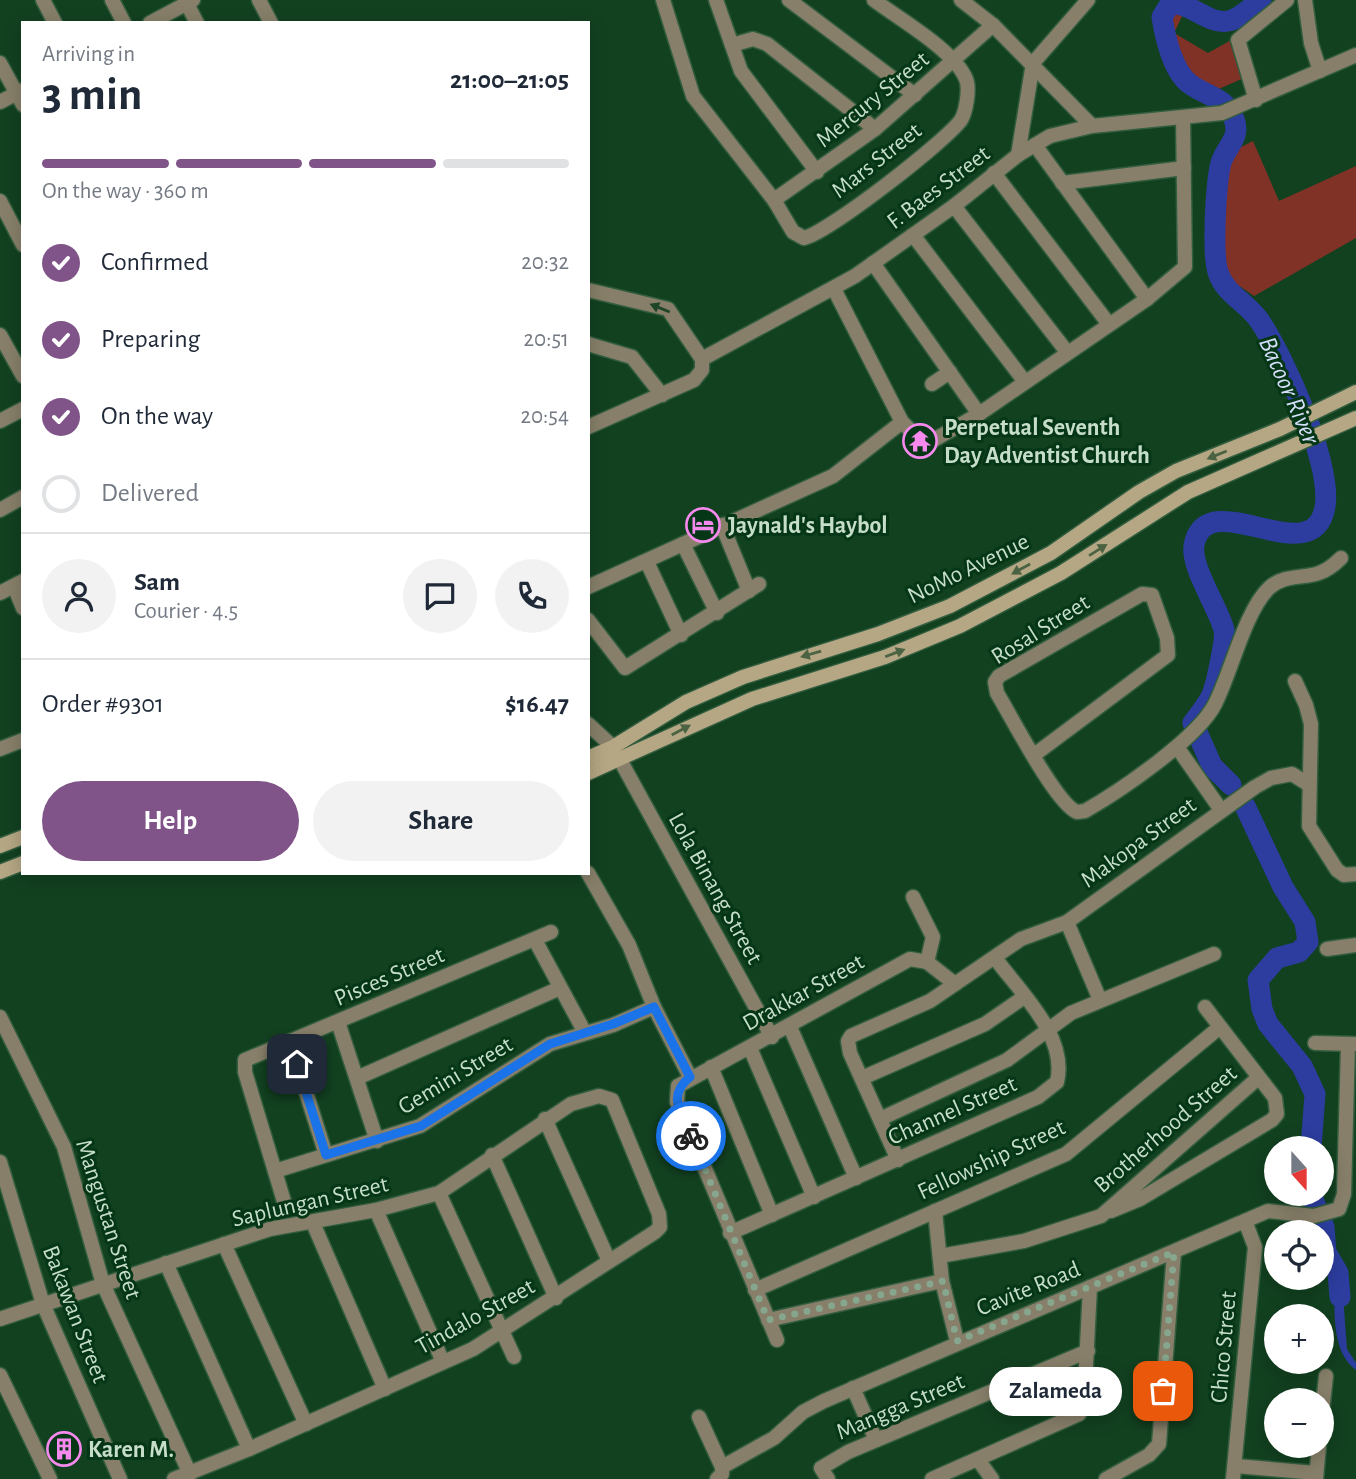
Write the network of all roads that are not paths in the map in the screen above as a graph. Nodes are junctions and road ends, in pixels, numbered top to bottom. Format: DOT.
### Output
graph roads {
  1 [pos="43,0"];
  2 [pos="112,0"];
  3 [pos="259,0"];
  4 [pos="663,0"];
  5 [pos="716,0"];
  6 [pos="789,0"];
  7 [pos="874,0"];
  8 [pos="961,0"];
  9 [pos="1068,0"];
  10 [pos="1287,0"];
  11 [pos="1305,0"];
  12 [pos="188,1"];
  13 [pos="1084,5"];
  14 [pos="54,21"];
  15 [pos="123,21"];
  16 [pos="153,21"];
  17 [pos="196,21"];
  18 [pos="270,21"];
  19 [pos="993,25"];
  20 [pos="732,45"];
  21 [pos="1356,55"];
  22 [pos="954,60"];
  23 [pos="0,63"];
  24 [pos="1033,63"];
  25 [pos="1320,71"];
  26 [pos="915,95"];
  27 [pos="21,96"];
  28 [pos="1256,100"];
  29 [pos="0,102"];
  30 [pos="1183,117"];
  31 [pos="1092,126"];
  32 [pos="875,129"];
  33 [pos="1035,145"];
  34 [pos="1018,155"];
  35 [pos="1184,168"];
  36 [pos="817,172"];
  37 [pos="994,173"];
  38 [pos="1062,183"];
  39 [pos="774,200"];
  40 [pos="0,201"];
  41 [pos="954,206"];
  42 [pos="913,235"];
  43 [pos="21,241"];
  44 [pos="873,263"];
  45 [pos="834,289"];
  46 [pos="590,290"];
  47 [pos="1147,299"];
  48 [pos="1108,323"];
  49 [pos="0,335"];
  50 [pos="590,345"];
  51 [pos="1066,352"];
  52 [pos="702,359"];
  53 [pos="21,372"];
  54 [pos="950,372"];
  55 [pos="1025,382"];
  56 [pos="932,384"];
  57 [pos="1356,391"];
  58 [pos="662,395"];
  59 [pos="21,411"];
  60 [pos="979,414"];
  61 [pos="1356,418"];
  62 [pos="0,421"];
  63 [pos="902,422"];
  64 [pos="590,426"];
  65 [pos="21,498"];
  66 [pos="0,510"];
  67 [pos="722,524"];
  68 [pos="683,544"];
  69 [pos="1342,558"];
  70 [pos="647,562"];
  71 [pos="19,584"];
  72 [pos="590,586"];
  73 [pos="0,593"];
  74 [pos="717,613"];
  75 [pos="590,623"];
  76 [pos="681,635"];
  77 [pos="1295,681"];
  78 [pos="590,726"];
  79 [pos="21,740"];
  80 [pos="2,743"];
  81 [pos="1179,744"];
  82 [pos="617,754"];
  83 [pos="1034,755"];
  84 [pos="590,758"];
  85 [pos="590,773"];
  86 [pos="1308,783"];
  87 [pos="1221,810"];
  88 [pos="21,838"];
  89 [pos="0,846"];
  90 [pos="21,864"];
  91 [pos="0,872"];
  92 [pos="1356,874"];
  93 [pos="589,875"];
  94 [pos="913,897"];
  95 [pos="1067,922"];
  96 [pos="551,932"];
  97 [pos="535,940"];
  98 [pos="1356,945"];
  99 [pos="1327,949"];
  100 [pos="1214,954"];
  101 [pos="995,958"];
  102 [pos="927,962"];
  103 [pos="955,984"];
  104 [pos="560,988"];
  105 [pos="1024,997"];
  106 [pos="1100,1000"];
  107 [pos="654,1007"];
  108 [pos="1205,1007"];
  109 [pos="0,1017"];
  110 [pos="338,1022"];
  111 [pos="790,1027"];
  112 [pos="1220,1027"];
  113 [pos="1048,1029"];
  114 [pos="584,1031"];
  115 [pos="772,1037"];
  116 [pos="290,1042"];
  117 [pos="1315,1042"];
  118 [pos="1352,1044"];
  119 [pos="750,1048"];
  120 [pos="711,1067"];
  121 [pos="690,1077"];
  122 [pos="357,1078"];
  123 [pos="862,1078"];
  124 [pos="1258,1078"];
  125 [pos="612,1100"];
  126 [pos="545,1119"];
  127 [pos="880,1119"];
  128 [pos="377,1141"];
  129 [pos="326,1155"];
  130 [pos="492,1155"];
  131 [pos="898,1160"];
  132 [pos="0,1162"];
  133 [pos="275,1171"];
  134 [pos="856,1178"];
  135 [pos="439,1193"];
  136 [pos="814,1197"];
  137 [pos="286,1208"];
  138 [pos="376,1210"];
  139 [pos="935,1211"];
  140 [pos="772,1215"];
  141 [pos="1101,1216"];
  142 [pos="1245,1221"];
  143 [pos="313,1223"];
  144 [pos="730,1233"];
  145 [pos="224,1244"];
  146 [pos="1174,1252"];
  147 [pos="940,1256"];
  148 [pos="609,1261"];
  149 [pos="166,1263"];
  150 [pos="943,1281"];
  151 [pos="103,1284"];
  152 [pos="1090,1287"];
  153 [pos="755,1290"];
  154 [pos="556,1298"];
  155 [pos="43,1304"];
  156 [pos="0,1319"];
  157 [pos="768,1320"];
  158 [pos="501,1332"];
  159 [pos="777,1340"];
  160 [pos="957,1341"];
  161 [pos="1088,1351"];
  162 [pos="514,1357"];
  163 [pos="443,1362"];
  164 [pos="0,1375"];
  165 [pos="1326,1376"];
  166 [pos="853,1388"];
  167 [pos="1325,1388"];
  168 [pos="384,1389"];
  169 [pos="699,1417"];
  170 [pos="306,1424"];
  171 [pos="876,1440"];
  172 [pos="249,1449"];
  173 [pos="1318,1458"];
  174 [pos="979,1461"];
  175 [pos="1234,1472"];
  176 [pos="190,1474"];
  177 [pos="719,1476"];
  178 [pos="1316,1476"];
  179 [pos="50,1479"];
  180 [pos="120,1479"];
  181 [pos="174,1479"];
  182 [pos="828,1479"];
  183 [pos="932,1479"];
  184 [pos="992,1479"];
  185 [pos="1106,1479"];
  1 -- 14 [label="street"];
  2 -- 15 [label="street"];
  3 -- 18 [label="street"];
  4 -- 39 [label="street"];
  5 -- 20 [label="street"];
  6 -- 26 [label="street"];
  7 -- 22 [label="street"];
  8 -- 19 [label="street"];
  9 -- 13 [label="street"];
  10 -- 28 [label="street"];
  11 -- 25 [label="street"];
  12 -- 16 [label="street"];
  12 -- 17 [label="street"];
  13 -- 24 [label="street"];
  19 -- 22 [label="street, Mercury Street"];
  19 -- 24 [label="street"];
  20 -- 32 [label="street"];
  20 -- 36 [label="street"];
  21 -- 25 [label="street, F. Baes Street"];
  22 -- 26 [label="street, Mercury Street"];
  22 -- 39 [label="street, Mars Street"];
  23 -- 27 [label="street"];
  24 -- 31 [label="street"];
  24 -- 34 [label="street"];
  25 -- 28 [label="street, F. Baes Street"];
  26 -- 32 [label="street, Mercury Street"];
  27 -- 29 [label="street"];
  28 -- 30 [label="street, F. Baes Street"];
  30 -- 31 [label="street, F. Baes Street"];
  30 -- 35 [label="street"];
  31 -- 33 [label="street, F. Baes Street"];
  32 -- 36 [label="street, Mercury Street"];
  33 -- 34 [label="street, F. Baes Street"];
  33 -- 38 [label="street"];
  34 -- 37 [label="street, F. Baes Street"];
  35 -- 38 [label="street"];
  35 -- 47 [label="street"];
  36 -- 39 [label="street, Mercury Street"];
  37 -- 41 [label="street, F. Baes Street"];
  37 -- 48 [label="street"];
  38 -- 47 [label="street"];
  40 -- 43 [label="street"];
  41 -- 42 [label="street, F. Baes Street"];
  41 -- 51 [label="street"];
  42 -- 44 [label="street, F. Baes Street"];
  42 -- 55 [label="street"];
  44 -- 45 [label="street, F. Baes Street"];
  44 -- 54 [label="street"];
  45 -- 52 [label="street, F. Baes Street"];
  45 -- 63 [label="street"];
  52 -- 46 [label="street, one-way"];
  47 -- 48 [label="street"];
  48 -- 51 [label="street"];
  49 -- 53 [label="street"];
  50 -- 58 [label="street"];
  51 -- 55 [label="street"];
  52 -- 58 [label="street"];
  54 -- 56 [label="street"];
  54 -- 60 [label="street"];
  55 -- 60 [label="street"];
  57 -- 82 [label="main road, NoMo Avenue, one-way"];
  58 -- 64 [label="street"];
  59 -- 62 [label="street"];
  60 -- 63 [label="street"];
  82 -- 61 [label="main road, NoMo Avenue, one-way"];
  63 -- 67 [label="street"];
  65 -- 66 [label="street"];
  67 -- 68 [label="street"];
  67 -- 74 [label="street"];
  68 -- 70 [label="street"];
  68 -- 74 [label="street"];
  69 -- 81 [label="street"];
  70 -- 72 [label="street"];
  70 -- 76 [label="street"];
  71 -- 73 [label="street"];
  74 -- 76 [label="street"];
  75 -- 76 [label="street"];
  77 -- 86 [label="street"];
  78 -- 82 [label="street, Lola Binang Street"];
  79 -- 80 [label="street"];
  81 -- 83 [label="street, Rosal Street"];
  81 -- 87 [label="street"];
  82 -- 84 [label="main road, NoMo Avenue"];
  82 -- 85 [label="main road, NoMo Avenue"];
  82 -- 115 [label="street, Lola Binang Street"];
  83 -- 83 [label="street, Rosal Street"];
  86 -- 87 [label="street, Makopa Street"];
  86 -- 92 [label="street"];
  87 -- 95 [label="street, Makopa Street"];
  88 -- 89 [label="main road"];
  90 -- 91 [label="main road"];
  93 -- 107 [label="street"];
  94 -- 102 [label="street"];
  95 -- 101 [label="street, Makopa Street"];
  95 -- 106 [label="street"];
  96 -- 97 [label="street, Pisces Street"];
  97 -- 104 [label="street"];
  97 -- 110 [label="street, Pisces Street"];
  98 -- 99 [label="street"];
  100 -- 106 [label="street"];
  101 -- 103 [label="street, Makopa Street"];
  101 -- 105 [label="street, Channel Street"];
  102 -- 103 [label="street"];
  102 -- 111 [label="street, Drakkar Street"];
  103 -- 123 [label="street, Makopa Street"];
  104 -- 114 [label="street"];
  104 -- 122 [label="street"];
  105 -- 113 [label="street, Channel Street"];
  105 -- 123 [label="street"];
  106 -- 113 [label="street"];
  107 -- 114 [label="street, Gemini Street"];
  107 -- 121 [label="street"];
  108 -- 112 [label="street"];
  109 -- 151 [label="street, Mangustan Street"];
  110 -- 116 [label="street, Pisces Street"];
  110 -- 122 [label="street"];
  111 -- 115 [label="street, Drakkar Street"];
  111 -- 134 [label="street"];
  112 -- 124 [label="street"];
  112 -- 139 [label="street, Fellowship Street"];
  113 -- 127 [label="street"];
  113 -- 131 [label="street, Channel Street"];
  114 -- 128 [label="street, Gemini Street"];
  115 -- 119 [label="street, Drakkar Street"];
  116 -- 129 [label="street"];
  116 -- 133 [label="street, Pisces Street"];
  117 -- 118 [label="street"];
  118 -- 142 [label="street, Cavite Road"];
  119 -- 120 [label="street, Drakkar Street"];
  119 -- 136 [label="street"];
  120 -- 121 [label="street, Drakkar Street"];
  120 -- 140 [label="street"];
  121 -- 144 [label="street, Drakkar Street"];
  122 -- 128 [label="street"];
  123 -- 127 [label="street"];
  124 -- 141 [label="street, Brotherhood Street"];
  124 -- 141 [label="street"];
  125 -- 126 [label="street, Saplungan Street"];
  125 -- 148 [label="street, Tindalo Street"];
  126 -- 130 [label="street, Saplungan Street"];
  126 -- 148 [label="street"];
  127 -- 131 [label="street"];
  128 -- 129 [label="street, Gemini Street"];
  129 -- 133 [label="street, Gemini Street"];
  130 -- 135 [label="street, Saplungan Street"];
  130 -- 154 [label="street"];
  131 -- 134 [label="street, Channel Street"];
  132 -- 155 [label="street, Bakawan Street"];
  133 -- 137 [label="street"];
  134 -- 136 [label="street, Channel Street"];
  135 -- 138 [label="street, Saplungan Street"];
  135 -- 158 [label="street"];
  136 -- 140 [label="street, Channel Street"];
  138 -- 143 [label="street, Saplungan Street"];
  138 -- 163 [label="street"];
  139 -- 147 [label="street"];
  139 -- 153 [label="street, Fellowship Street"];
  140 -- 144 [label="street, Channel Street"];
  141 -- 147 [label="street, Brotherhood Street"];
  142 -- 146 [label="street, Cavite Road"];
  142 -- 175 [label="street, Chico Street"];
  143 -- 145 [label="street, Saplungan Street"];
  143 -- 168 [label="street"];
  144 -- 153 [label="street"];
  145 -- 149 [label="street, Saplungan Street"];
  145 -- 170 [label="street"];
  146 -- 152 [label="street, Cavite Road"];
  146 -- 185 [label="street"];
  147 -- 150 [label="street"];
  148 -- 154 [label="street, Tindalo Street"];
  149 -- 151 [label="street, Saplungan Street"];
  149 -- 172 [label="street"];
  150 -- 157 [label="street"];
  150 -- 160 [label="street"];
  151 -- 155 [label="street, Saplungan Street"];
  151 -- 176 [label="street, Mangustan Street"];
  152 -- 160 [label="street, Cavite Road"];
  152 -- 161 [label="street"];
  153 -- 157 [label="street"];
  154 -- 158 [label="street, Tindalo Street"];
  155 -- 156 [label="street, Saplungan Street"];
  155 -- 180 [label="street, Bakawan Street"];
  157 -- 159 [label="street"];
  158 -- 162 [label="street"];
  158 -- 163 [label="street, Tindalo Street"];
  160 -- 166 [label="street, Cavite Road"];
  161 -- 171 [label="street, Mangga Street"];
  161 -- 174 [label="street"];
  163 -- 168 [label="street, Tindalo Street"];
  164 -- 179 [label="street"];
  165 -- 167 [label="street"];
  166 -- 171 [label="street"];
  166 -- 177 [label="street, Cavite Road"];
  168 -- 170 [label="street, Tindalo Street"];
  169 -- 177 [label="street"];
  170 -- 172 [label="street, Tindalo Street"];
  171 -- 182 [label="street, Mangga Street"];
  172 -- 176 [label="street, Tindalo Street"];
  173 -- 178 [label="street"];
  174 -- 183 [label="street"];
  174 -- 184 [label="street"];
  175 -- 178 [label="street"];
  176 -- 181 [label="street, Tindalo Street"];
}
